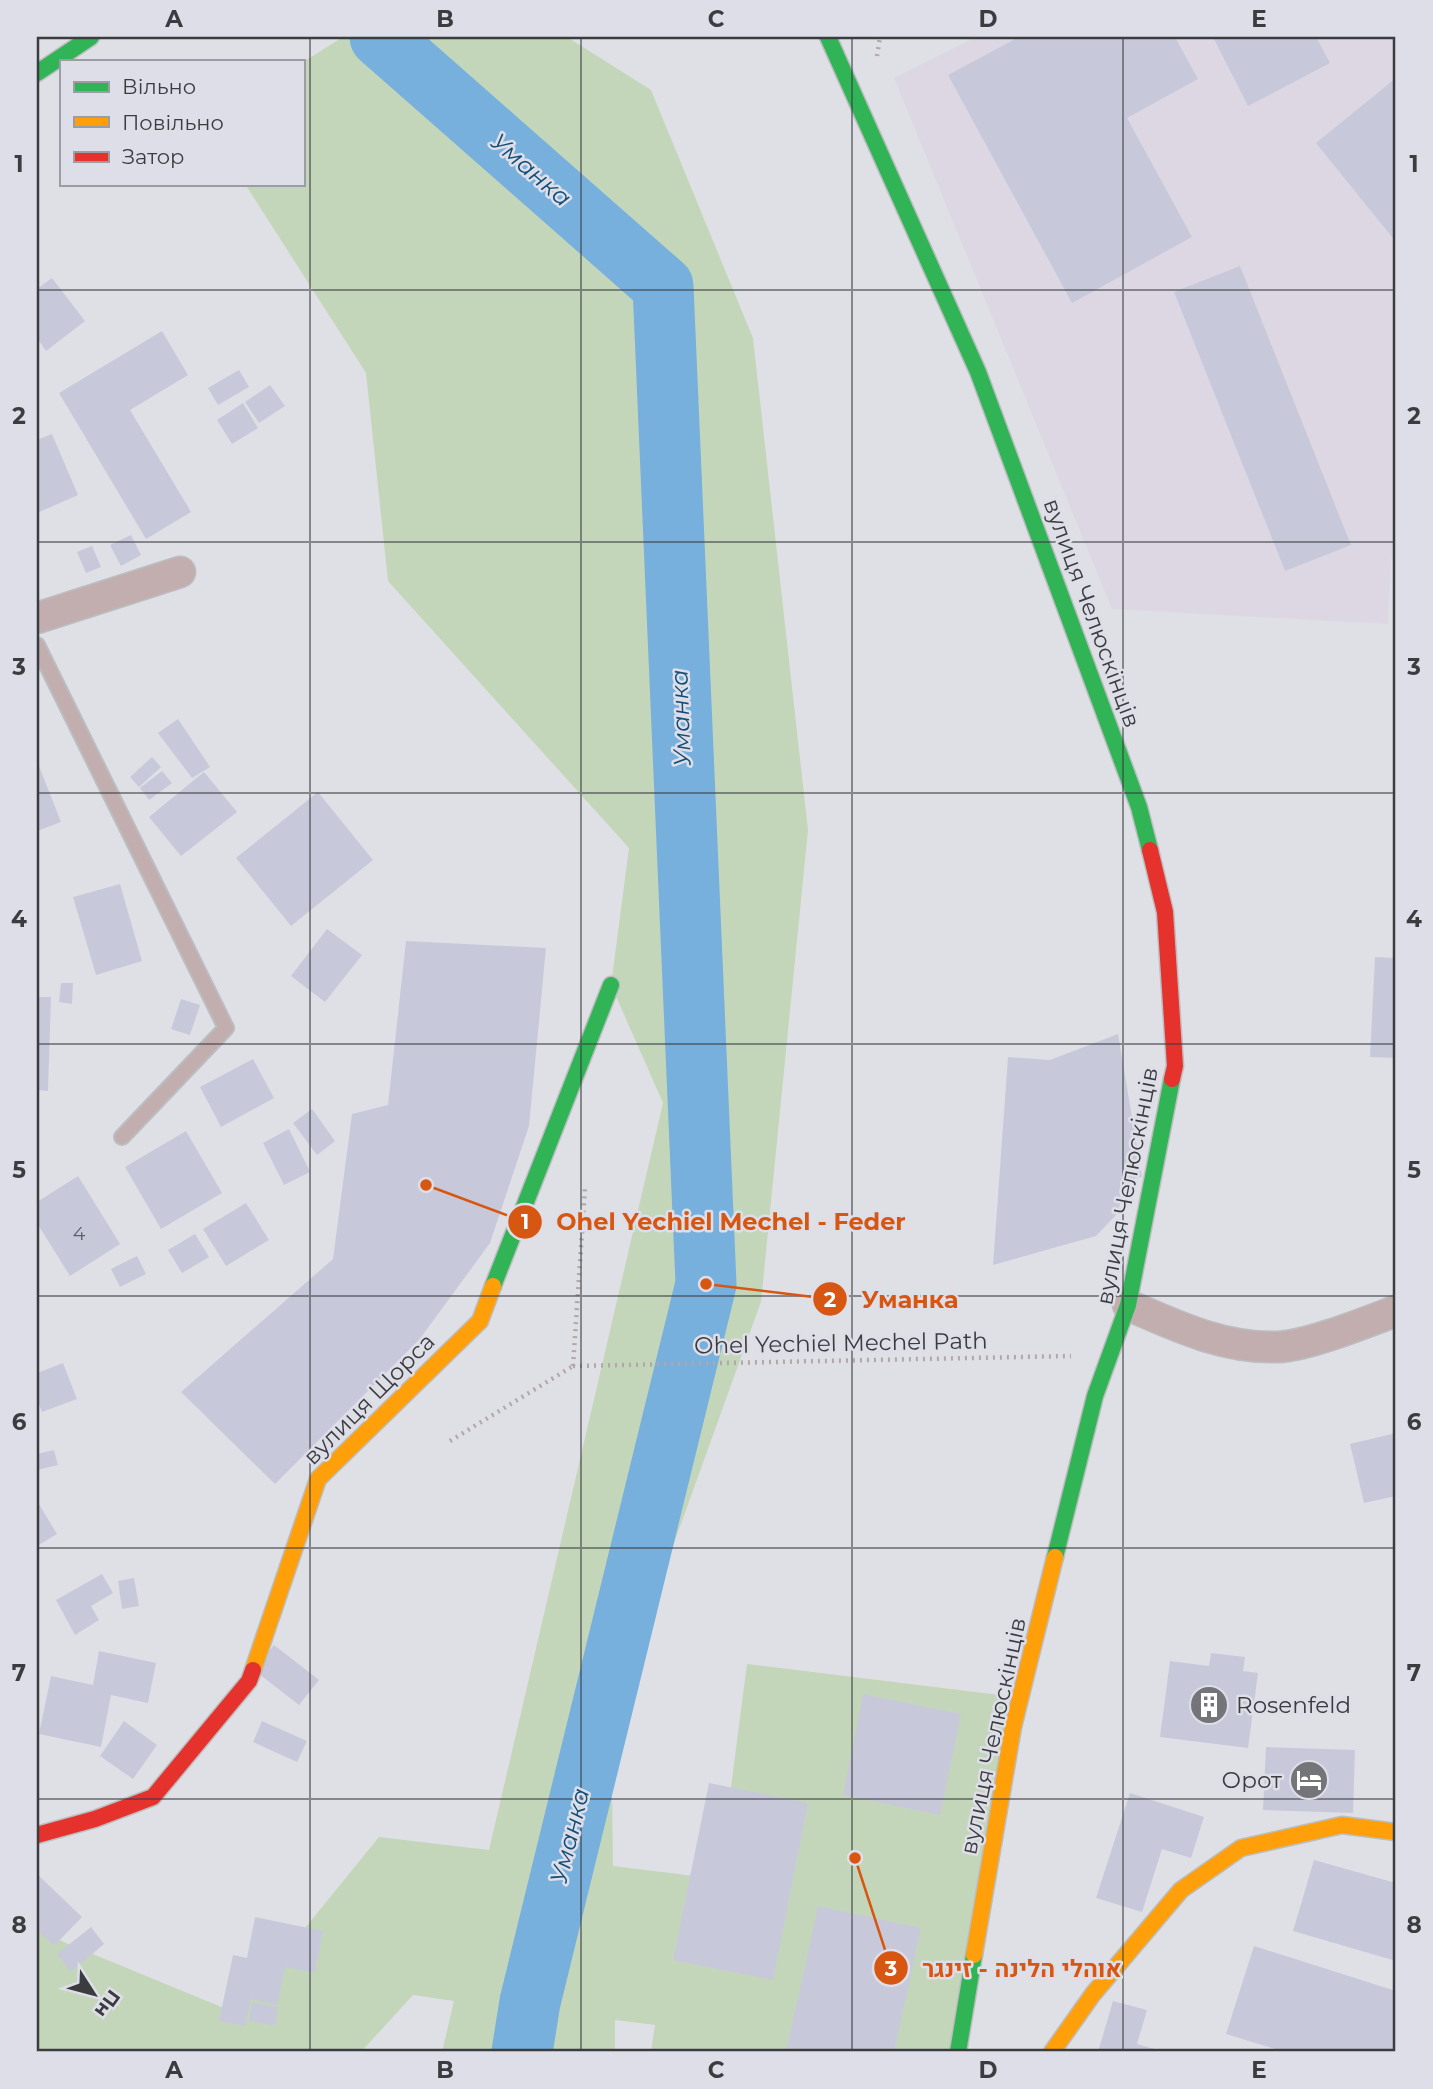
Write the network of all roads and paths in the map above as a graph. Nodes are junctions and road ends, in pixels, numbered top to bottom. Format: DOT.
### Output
graph roads {
  1 [pos="91,37"];
  2 [pos="828,37"];
  3 [pos="37,73"];
  4 [pos="180,572"];
  5 [pos="37,618"];
  6 [pos="37,645"];
  7 [pos="611,985"];
  8 [pos="122,1137"];
  9 [pos="585,1188"];
  10 [pos="1128,1305"];
  11 [pos="1396,1311"];
  12 [pos="1110,1355"];
  13 [pos="573,1366"];
  14 [pos="450,1441"];
  15 [pos="1396,1832"];
  16 [pos="37,1835"];
  17 [pos="958,2052"];
  18 [pos="1052,2052"];
  1 -- 3 [label="main road"];
  2 -- 10 [label="main road, вулиця Челюскінців"];
  4 -- 5 [label="street"];
  6 -- 8 [label="lane"];
  7 -- 16 [label="main road, вулиця Щорса"];
  9 -- 13 [label="path"];
  10 -- 11 [label="street"];
  10 -- 12 [label="main road, вулиця Челюскінців"];
  12 -- 13 [label="path, Ohel Yechiel Mechel Path"];
  12 -- 17 [label="main road, вулиця Челюскінців"];
  13 -- 14 [label="path"];
  15 -- 18 [label="main road"];
}
